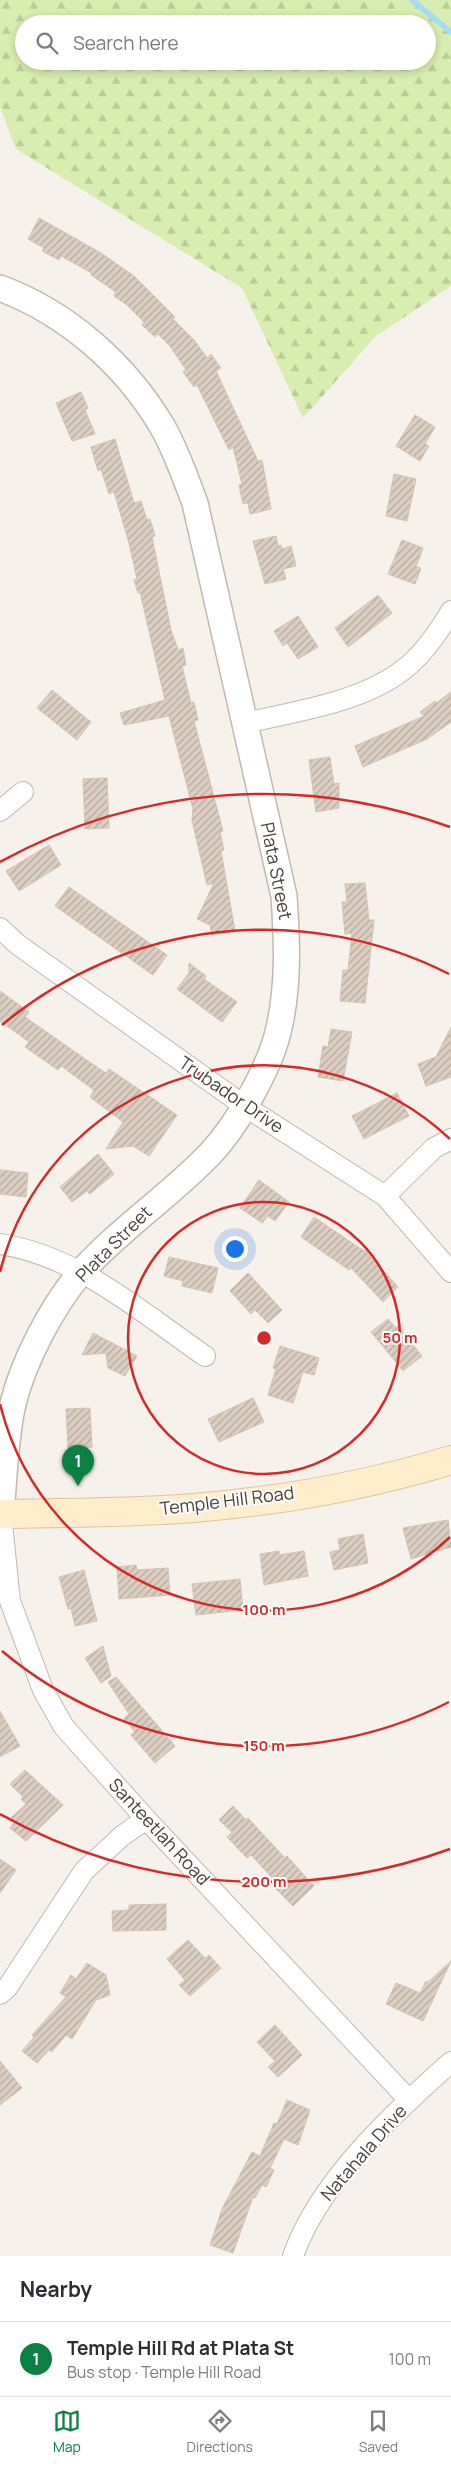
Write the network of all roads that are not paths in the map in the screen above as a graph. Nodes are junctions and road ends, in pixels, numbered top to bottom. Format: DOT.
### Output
graph roads {
  1 [pos="0,288"];
  2 [pos="451,611"];
  3 [pos="244,723"];
  4 [pos="23,792"];
  5 [pos="0,811"];
  6 [pos="0,928"];
  7 [pos="246,1107"];
  8 [pos="451,1139"];
  9 [pos="385,1196"];
  10 [pos="0,1244"];
  11 [pos="82,1271"];
  12 [pos="451,1272"];
  13 [pos="205,1356"];
  14 [pos="451,1460"];
  15 [pos="0,1514"];
  16 [pos="146,1819"];
  17 [pos="2,1988"];
  18 [pos="451,2062"];
  19 [pos="409,2100"];
  20 [pos="293,2256"];
  1 -- 3 [label="street, Plata Street"];
  2 -- 3 [label="street"];
  3 -- 7 [label="street, Plata Street"];
  4 -- 5 [label="street"];
  6 -- 7 [label="street, Trubador Drive"];
  7 -- 9 [label="street, Trubador Drive"];
  7 -- 11 [label="street, Plata Street"];
  8 -- 9 [label="street"];
  9 -- 12 [label="street, Trubador Drive"];
  10 -- 11 [label="street"];
  11 -- 13 [label="street"];
  11 -- 15 [label="street, Plata Street"];
  14 -- 15 [label="main road, Temple Hill Road"];
  15 -- 16 [label="street, Santeetlah Road"];
  16 -- 17 [label="street"];
  16 -- 19 [label="street, Santeetlah Road"];
  18 -- 19 [label="street, Natahala Drive"];
  19 -- 20 [label="street, Natahala Drive"];
}
